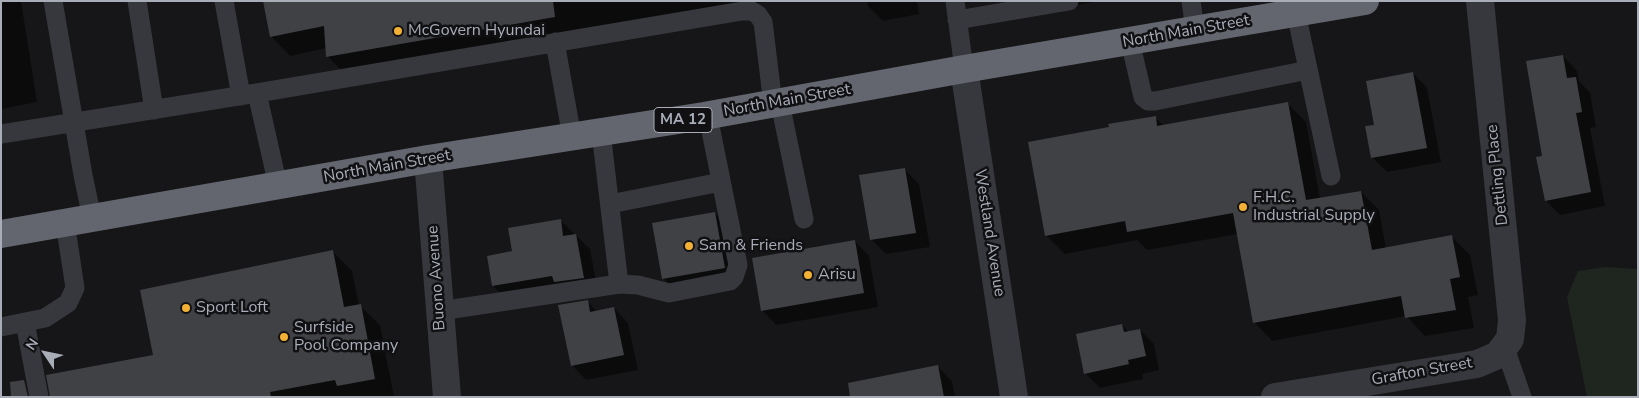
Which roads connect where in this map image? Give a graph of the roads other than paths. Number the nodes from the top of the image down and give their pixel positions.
1 (53, 1) edge
2 (137, 1) edge
3 (224, 1) edge
4 (954, 1) edge
5 (1068, 1) edge
6 (1192, 1) edge
7 (1365, 1) edge
8 (1480, 1) edge
9 (991, 8) edge
10 (1308, 8) edge
11 (957, 20) junction
12 (1195, 30) junction
13 (1130, 41) junction
14 (555, 42) junction
15 (964, 70) junction
16 (1308, 70) junction
17 (249, 94) junction
18 (776, 103) junction
19 (154, 110) junction
20 (708, 116) junction
21 (74, 122) junction
22 (601, 132) junction
23 (1, 134) edge
24 (572, 137) junction
25 (428, 159) junction
26 (1331, 176) dead end
27 (721, 182) junction
28 (278, 186) junction
29 (610, 204) junction
30 (92, 218) junction
31 (804, 219) dead end
32 (64, 222) junction
33 (1, 234) edge
34 (619, 284) junction
35 (440, 311) junction
36 (25, 322) junction
37 (1, 326) edge
38 (1505, 348) junction
39 (39, 397) edge
40 (447, 397) edge
41 (1014, 397) edge
42 (1275, 397) edge
43 (1522, 397) edge

1 - 21 lane
2 - 19 lane
3 - 17 lane
4 - 11 lane
5 - 9 lane
6 - 12 lane
7 - 10 highway, North Main Street / MA 12
8 - 38 street, Dettling Place
9 - 11 lane
10 - 12 highway, North Main Street / MA 12
10 - 16 lane
11 - 15 lane
12 - 13 highway, North Main Street / MA 12
13 - 15 highway, North Main Street / MA 12
13 - 16 lane
14 - 17 lane
14 - 18 lane
14 - 24 lane
15 - 18 highway, North Main Street / MA 12
15 - 41 street, Westland Avenue
16 - 26 lane
17 - 19 lane
17 - 28 lane
18 - 20 highway, North Main Street / MA 12
18 - 31 lane
19 - 21 lane
20 - 22 highway, North Main Street / MA 12
20 - 27 lane
21 - 23 lane
21 - 30 lane
22 - 24 highway, North Main Street / MA 12
22 - 29 lane
24 - 25 highway, North Main Street / MA 12
25 - 28 highway, North Main Street / MA 12
25 - 35 street, Buono Avenue
27 - 29 lane
27 - 34 lane
28 - 30 highway, North Main Street / MA 12
29 - 34 lane
30 - 32 highway, North Main Street / MA 12
32 - 33 highway, North Main Street / MA 12
32 - 36 lane
34 - 35 lane
35 - 40 street, Buono Avenue
36 - 37 lane
36 - 39 lane
38 - 42 street, Grafton Street
38 - 43 lane

